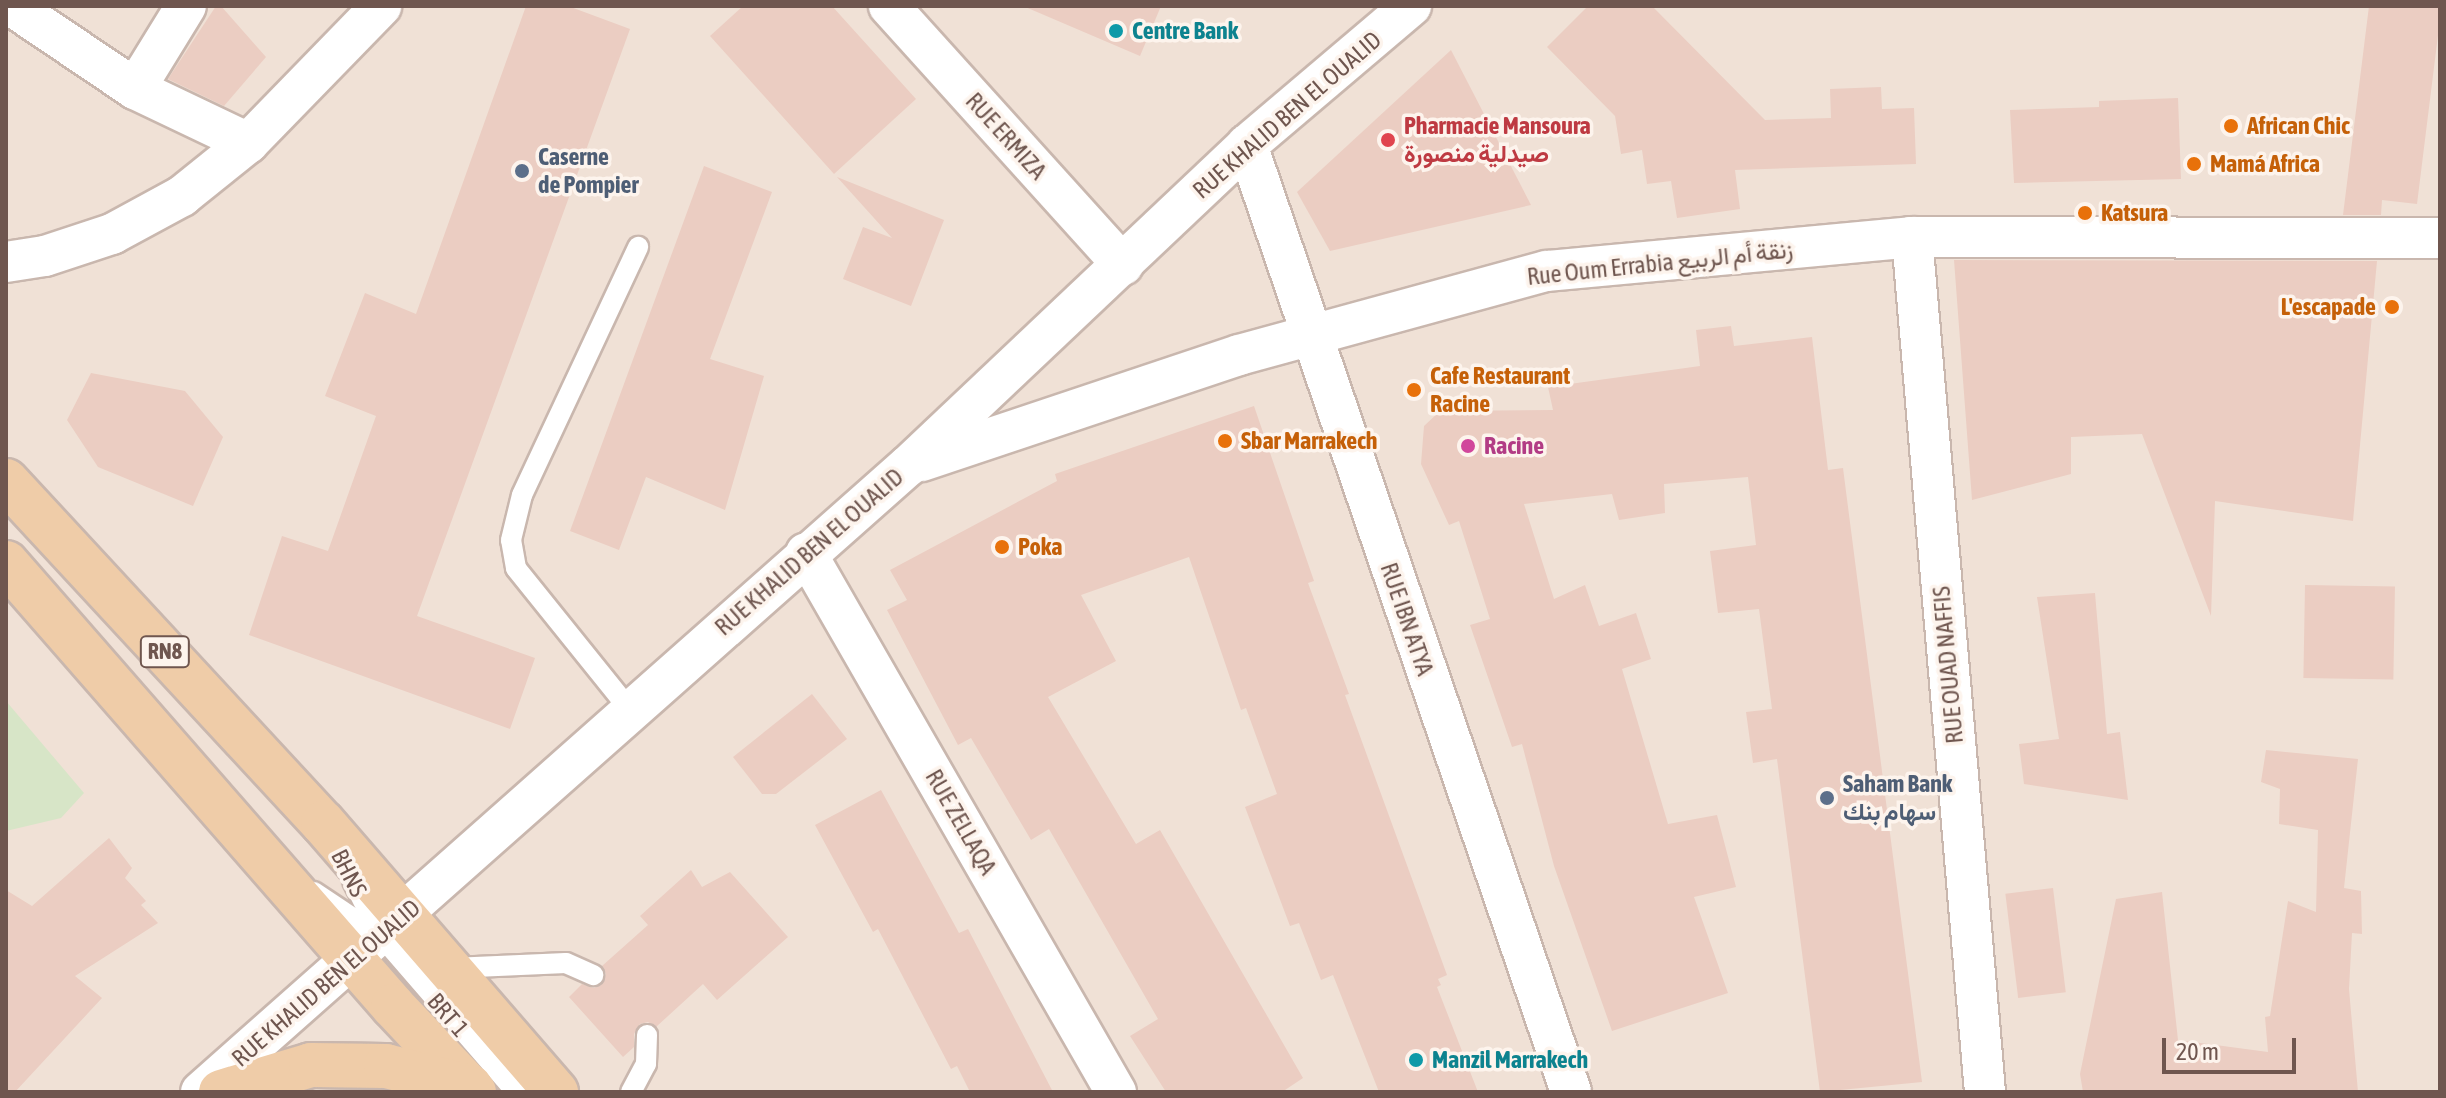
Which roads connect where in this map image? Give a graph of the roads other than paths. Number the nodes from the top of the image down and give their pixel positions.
1 (12, 6) edge
2 (186, 6) edge
3 (381, 6) edge
4 (889, 6) edge
5 (1411, 6) edge
6 (135, 89) junction
7 (248, 143) junction
8 (1247, 145) junction
9 (1912, 237) junction
10 (2440, 238) edge
11 (638, 247) dead end
12 (6, 262) edge
13 (1123, 265) junction
14 (1309, 334) junction
15 (909, 465) junction
16 (6, 481) edge
17 (806, 553) junction
18 (6, 563) edge
19 (630, 710) junction
20 (379, 937) junction
21 (451, 968) junction
22 (593, 975) dead end
23 (647, 1035) dead end
24 (472, 1090) edge
25 (201, 1092) edge
26 (221, 1092) edge
27 (516, 1092) edge
28 (556, 1092) edge
29 (631, 1092) edge
30 (1116, 1092) edge
31 (1571, 1092) edge
32 (1985, 1092) edge

1 - 6 street
2 - 6 street
3 - 7 street
4 - 13 street, RUE ERMIZA
5 - 8 street, RUE KHALID BEN EL OUALID
6 - 7 street
7 - 12 street
8 - 13 street, RUE KHALID BEN EL OUALID
8 - 14 street, RUE IBN ATYA
9 - 10 street, Rue Oum Errabia زنقة أم الربيع
9 - 14 street, Rue Oum Errabia زنقة أم الربيع
9 - 32 street, RUE OUAD NAFFIS
11 - 19 lane
13 - 15 street, RUE KHALID BEN EL OUALID
14 - 15 street, Rue Oum Errabia زنقة أم الربيع
14 - 31 street, RUE IBN ATYA
15 - 17 street, RUE KHALID BEN EL OUALID
16 - 20 main road, RN8
17 - 19 street, RUE KHALID BEN EL OUALID
17 - 30 street, RUE ZELLAQA
18 - 20 main road, RN8
19 - 20 street, RUE KHALID BEN EL OUALID
20 - 21 main road, RN8
20 - 24 main road, RN8
20 - 25 street, RUE KHALID BEN EL OUALID
20 - 27 lane, BRT 1
21 - 22 lane
21 - 28 main road, RN8
23 - 29 lane
24 - 26 main road

